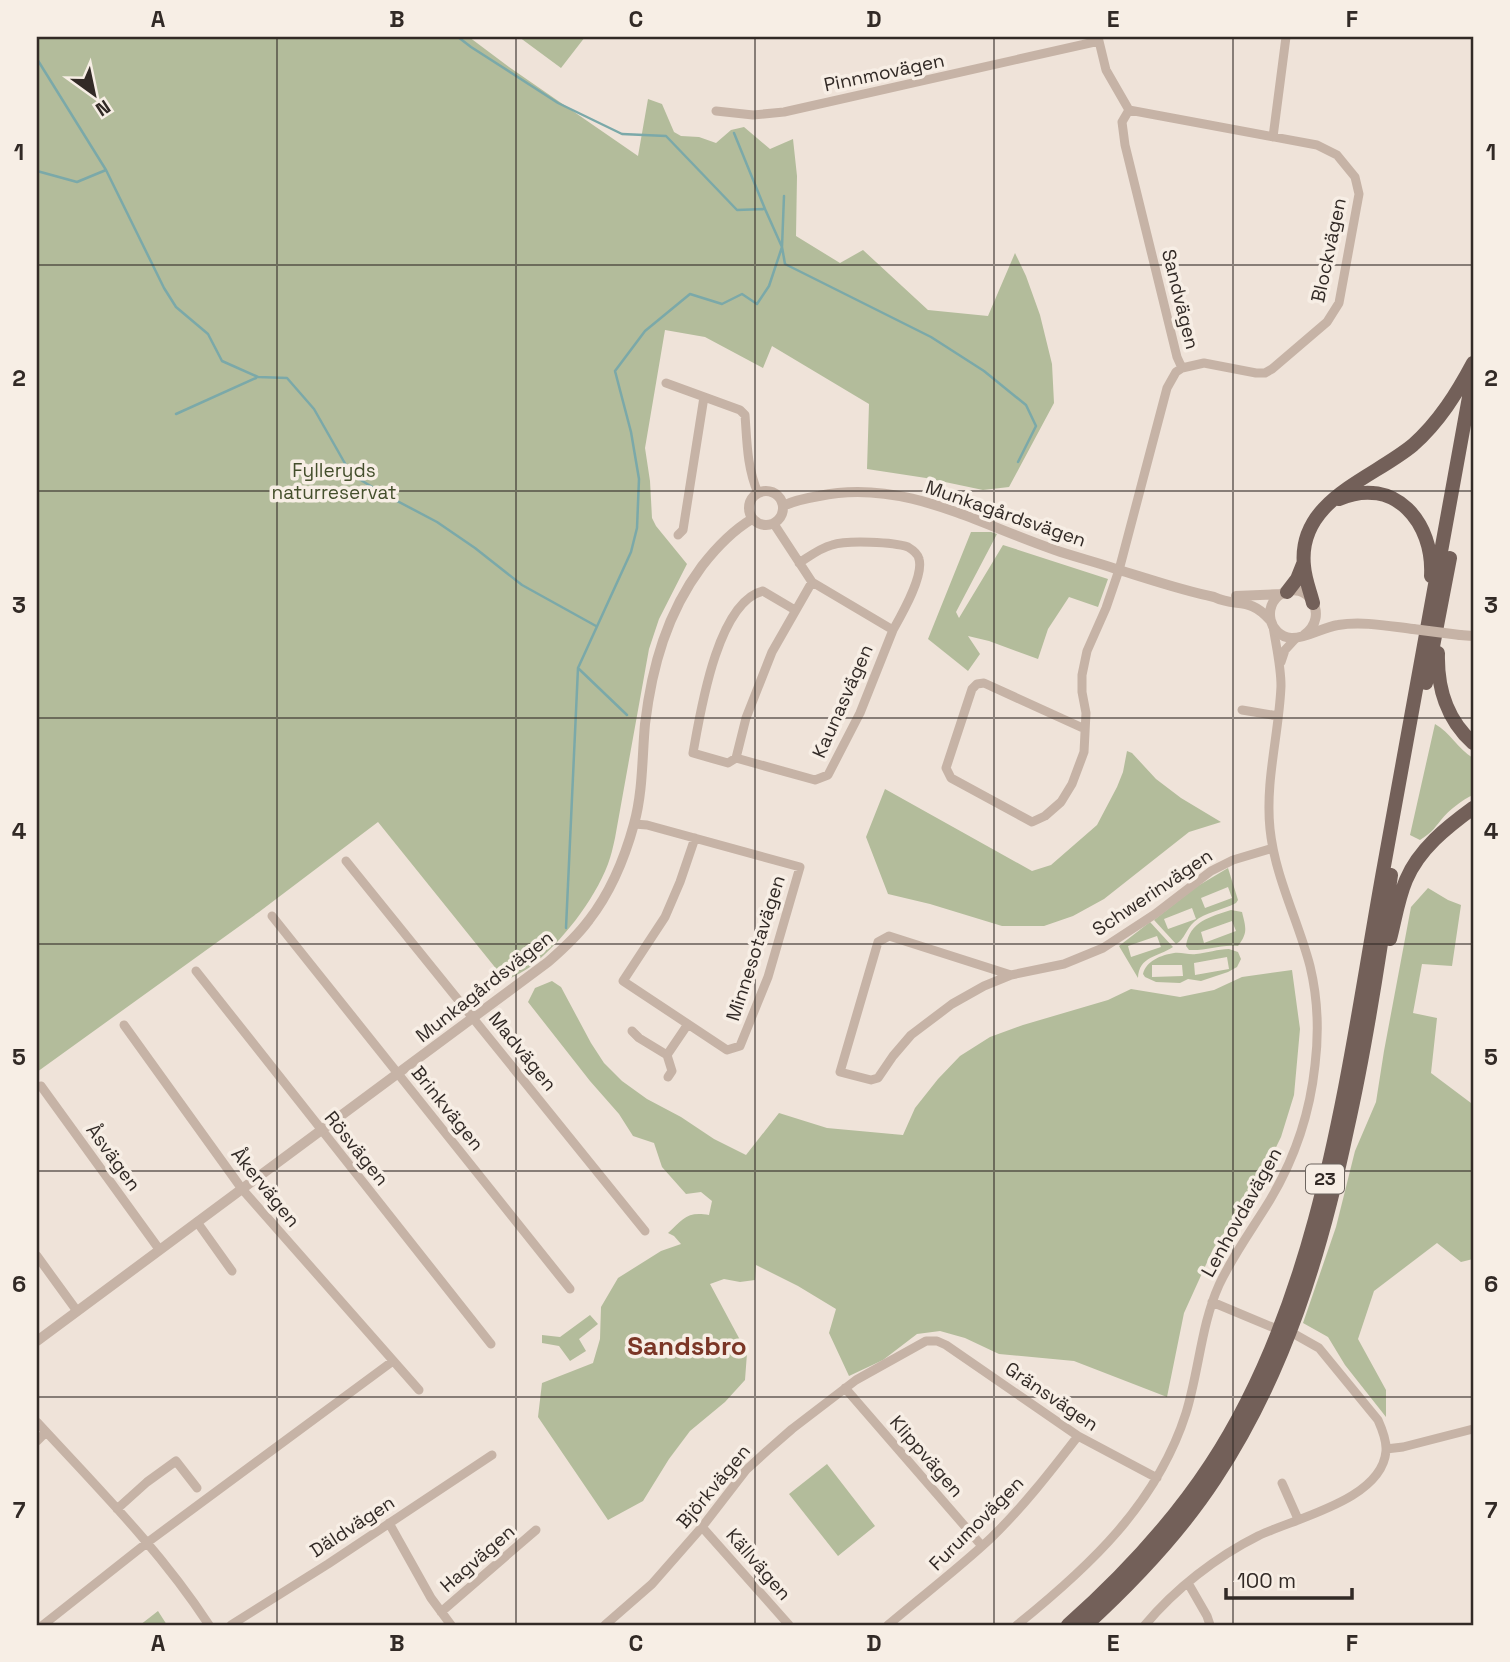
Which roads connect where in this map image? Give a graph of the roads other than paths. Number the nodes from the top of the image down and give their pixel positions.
1 (1286, 37) edge
2 (1098, 39) edge
3 (1129, 110) junction
4 (716, 111) dead end
5 (1273, 136) junction
6 (1473, 363) edge
7 (1182, 368) junction
8 (1473, 375) edge
9 (666, 383) dead end
10 (704, 397) junction
11 (1473, 426) edge
12 (758, 493) junction
13 (1328, 505) junction
14 (783, 506) junction
15 (752, 519) junction
16 (774, 524) junction
17 (678, 535) dead end
18 (799, 563) junction
19 (1304, 563) junction
20 (1119, 570) junction
21 (812, 582) junction
22 (1284, 593) junction
23 (1214, 597) junction
24 (1314, 605) junction
25 (795, 610) junction
26 (1434, 620) junction
27 (1271, 623) junction
28 (1340, 625) junction
29 (893, 630) junction
30 (1300, 636) junction
31 (1473, 636) edge
32 (1280, 667) junction
33 (1242, 710) dead end
34 (1278, 716) junction
35 (1085, 729) junction
36 (1473, 743) edge
37 (736, 758) junction
38 (1473, 808) edge
39 (634, 824) junction
40 (695, 838) junction
41 (1273, 848) junction
42 (346, 861) dead end
43 (272, 916) dead end
44 (196, 971) dead end
45 (1011, 975) junction
46 (1372, 1008) junction
47 (473, 1017) junction
48 (688, 1024) junction
49 (124, 1025) dead end
50 (632, 1031) dead end
51 (667, 1055) junction
52 (398, 1074) junction
53 (668, 1077) dead end
54 (41, 1086) dead end
55 (321, 1131) junction
56 (242, 1189) junction
57 (197, 1222) junction
58 (645, 1231) dead end
59 (159, 1249) junction
60 (37, 1256) edge
61 (232, 1271) dead end
62 (570, 1289) dead end
63 (1212, 1302) junction
64 (77, 1311) junction
65 (1272, 1327) dead end
66 (1296, 1335) dead end
67 (930, 1340) joint
68 (37, 1341) edge
69 (491, 1344) dead end
70 (393, 1362) junction
71 (845, 1388) junction
72 (419, 1390) dead end
73 (37, 1422) edge
74 (1473, 1429) edge
75 (46, 1432) junction
76 (1079, 1436) junction
77 (37, 1440) edge
78 (1387, 1449) junction
79 (492, 1455) dead end
80 (1157, 1478) junction
81 (1282, 1483) dead end
82 (197, 1488) dead end
83 (117, 1509) junction
84 (1298, 1519) junction
85 (389, 1523) junction
86 (702, 1527) junction
87 (536, 1530) dead end
88 (148, 1542) junction
89 (982, 1546) junction
90 (1188, 1583) junction
91 (441, 1612) junction
92 (617, 1622) edge
93 (43, 1625) edge
94 (209, 1625) edge
95 (232, 1625) edge
96 (451, 1625) edge
97 (606, 1625) edge
98 (789, 1625) edge
99 (888, 1625) edge
100 (1017, 1625) edge
101 (1068, 1625) edge
102 (1086, 1625) edge
103 (1145, 1625) edge
104 (1210, 1625) edge

1 - 5 street
2 - 3 street
2 - 4 street, Pinnmovägen
3 - 5 street, Blockvägen
3 - 7 street, Sandvägen
5 - 7 street, Blockvägen
6 - 13 main road
7 - 20 street, Sandvägen
8 - 26 main road, 23
9 - 10 street
10 - 12 street
10 - 17 street
11 - 26 main road, 23
12 - 14 street
12 - 15 street
13 - 19 main road
13 - 26 main road
14 - 16 street
14 - 20 street, Munkagårdsvägen
15 - 16 street
15 - 39 street, Munkagårdsvägen
16 - 18 street, Kaunasvägen
18 - 21 street, Kaunasvägen
18 - 29 street, Kaunasvägen
19 - 22 main road
19 - 24 main road
20 - 23 street, Munkagårdsvägen
20 - 35 street, Sandvägen
21 - 25 street
21 - 29 street, Kaunasvägen
22 - 23 street, Munkagårdsvägen
22 - 24 street
22 - 27 street
23 - 27 street, Munkagårdsvägen
24 - 28 street
24 - 30 street
25 - 37 street
25 - 37 street, Kaunasvägen
26 - 36 main road
26 - 46 main road, 23
26 - 101 main road, 23
27 - 30 street
27 - 32 street, Lenhovdavägen
28 - 30 street
28 - 31 street, bridge
29 - 37 street, Kaunasvägen
30 - 32 street, Lenhovdavägen
32 - 34 street, Lenhovdavägen
33 - 34 street
34 - 41 street, Lenhovdavägen
35 - 35 street
38 - 46 main road
39 - 40 street, Minnesotavägen
39 - 47 street, Munkagårdsvägen
40 - 48 street, Minnesotavägen
40 - 48 street, Minnesotavägen
41 - 45 street, Schwerinvägen
41 - 63 street, Lenhovdavägen
42 - 47 street, Madvägen
43 - 52 street, Brinkvägen
44 - 55 street, Rösvägen
45 - 45 street, Schwerinvägen
46 - 102 main road, 23
47 - 52 street, Munkagårdsvägen
47 - 58 street, Madvägen
48 - 51 street
49 - 56 street, Åkervägen
50 - 51 street
51 - 53 street
52 - 55 street, Munkagårdsvägen
52 - 62 street, Brinkvägen
54 - 59 street, Åsvägen
55 - 56 street, Munkagårdsvägen
55 - 69 street, Rösvägen
56 - 57 street, Munkagårdsvägen
56 - 70 street, Åkervägen
57 - 59 street, Munkagårdsvägen
57 - 61 street
59 - 64 street, Munkagårdsvägen
60 - 64 street
63 - 65 street
63 - 80 street, Lenhovdavägen
64 - 68 street, Munkagårdsvägen
66 - 78 street
67 - 71 street, Björkvägen
67 - 76 street, Gränsvägen
70 - 72 street, Åkervägen
70 - 88 street
71 - 86 street, Björkvägen
71 - 89 street, Klippvägen
73 - 75 street
74 - 78 street
75 - 77 street
75 - 83 street
76 - 80 street, Gränsvägen
76 - 89 street, Furumovägen
78 - 84 street
79 - 85 street, Däldvägen
80 - 100 street, Lenhovdavägen
81 - 84 street
82 - 83 street
83 - 88 street
84 - 90 street
85 - 91 street
85 - 95 street, Däldvägen
86 - 92 street, Björkvägen
86 - 98 street, Källvägen
87 - 91 street, Hagvägen
88 - 93 street
88 - 94 street
89 - 99 street, Furumovägen
90 - 103 street
90 - 104 street
91 - 96 street
92 - 97 street, Björkvägen

